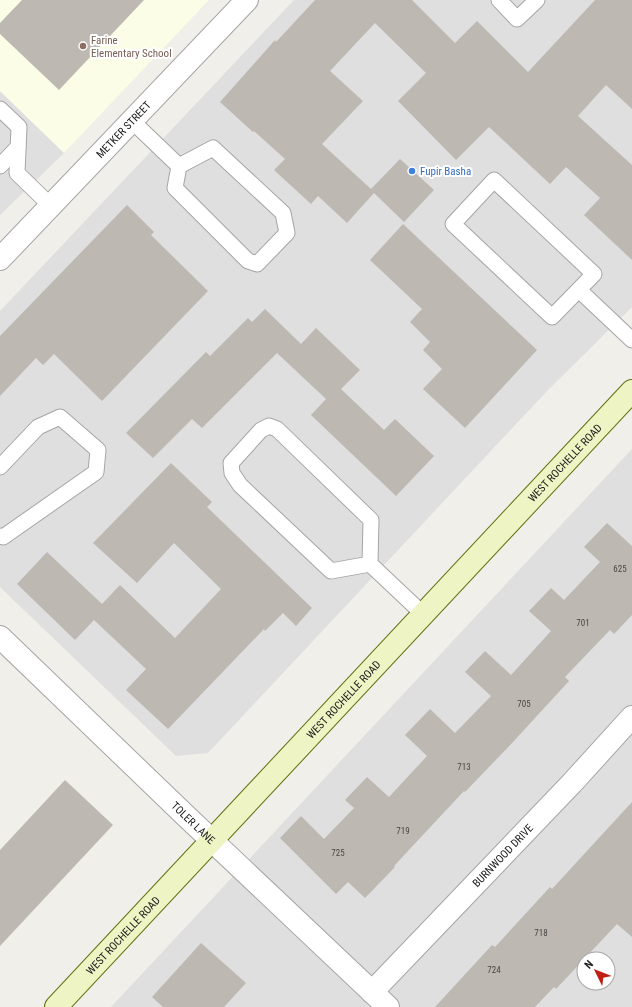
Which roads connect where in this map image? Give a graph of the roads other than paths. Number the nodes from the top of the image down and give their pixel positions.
1 (247, 0) edge
2 (499, 0) edge
3 (537, 0) edge
4 (0, 109) edge
5 (132, 121) junction
6 (18, 147) junction
7 (0, 166) edge
8 (179, 166) junction
9 (51, 206) junction
10 (0, 259) edge
11 (579, 290) junction
12 (632, 340) edge
13 (632, 391) edge
14 (0, 468) edge
15 (0, 536) edge
16 (370, 564) junction
17 (422, 614) junction
18 (0, 637) edge
19 (632, 717) edge
20 (212, 841) junction
21 (372, 992) junction
22 (56, 1007) edge
23 (388, 1007) edge

1 - 5 street, METKER STREET
2 - 3 lane
4 - 6 lane
5 - 8 lane
5 - 9 street, METKER STREET
6 - 7 lane
6 - 9 lane
8 - 8 lane
9 - 10 street, METKER STREET
11 - 11 lane
11 - 12 lane
13 - 17 main road, WEST ROCHELLE ROAD
14 - 15 lane
16 - 16 lane
16 - 17 lane
17 - 20 main road, WEST ROCHELLE ROAD
18 - 20 street, TOLER LANE
19 - 21 street, BURNWOOD DRIVE
20 - 21 street, TOLER LANE
20 - 22 main road, WEST ROCHELLE ROAD
21 - 23 street, TOLER LANE

